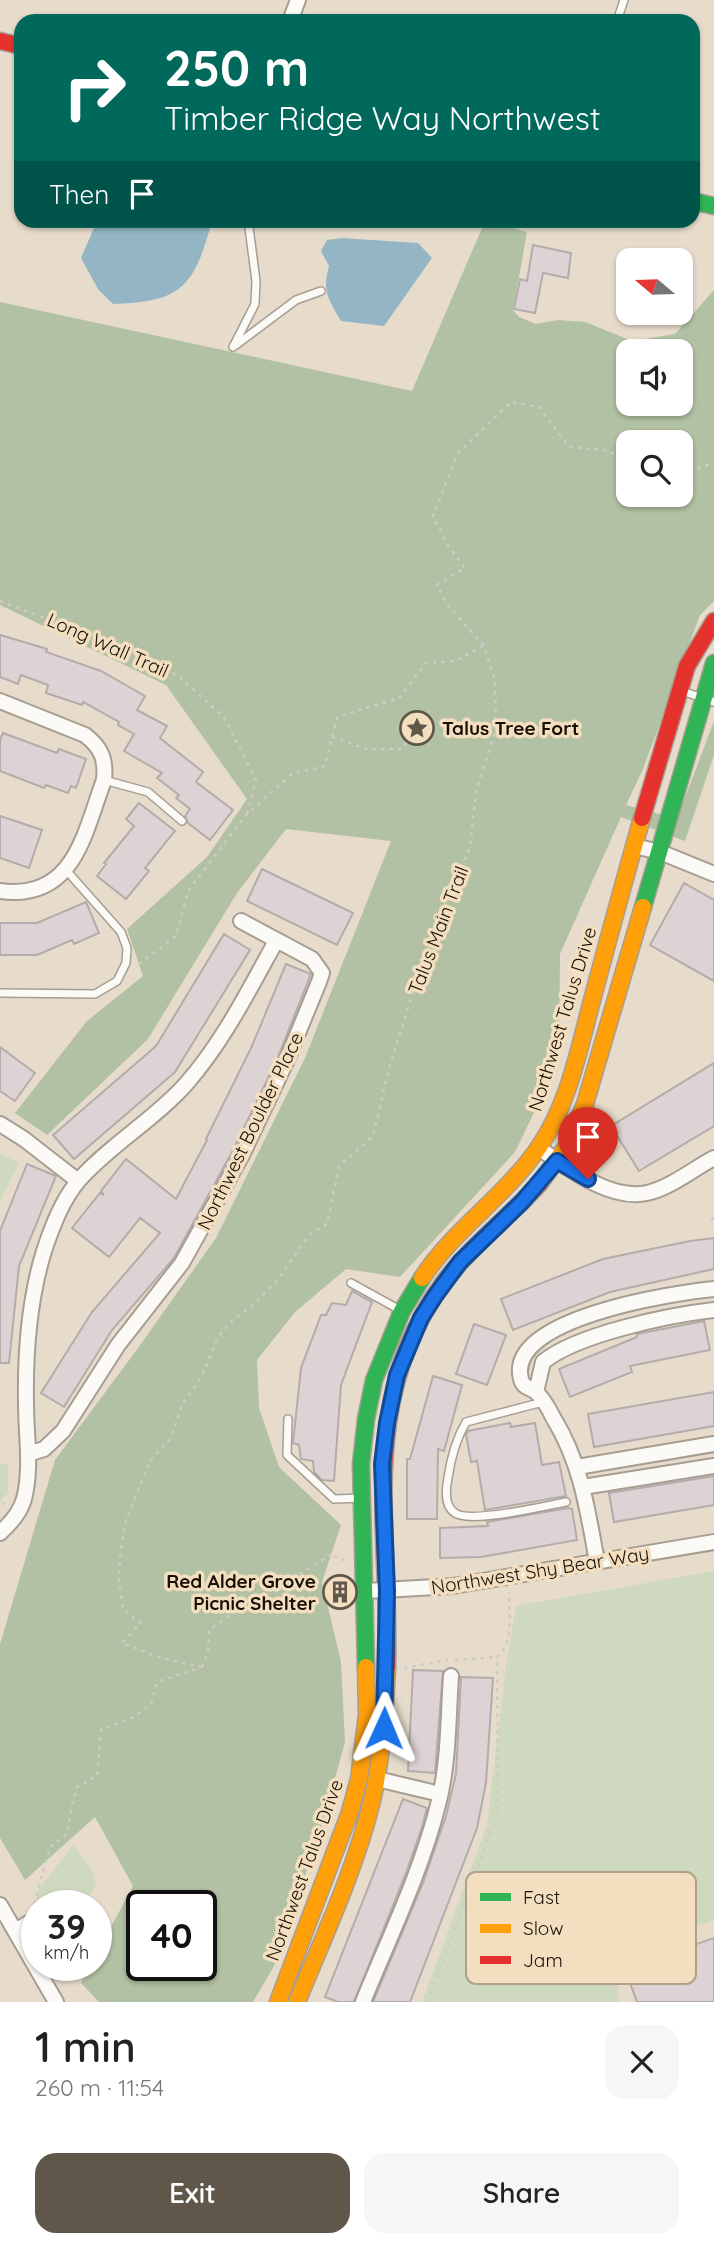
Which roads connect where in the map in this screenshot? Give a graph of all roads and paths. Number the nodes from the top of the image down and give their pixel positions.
1 (249, 228) edge
2 (321, 291) dead end
3 (616, 455) edge
4 (714, 463) edge
5 (693, 469) edge
6 (0, 601) edge
7 (714, 621) edge
8 (484, 646) junction
9 (714, 663) edge
10 (680, 690) junction
11 (708, 700) edge
12 (0, 701) edge
13 (416, 728) dead end
14 (332, 737) junction
15 (104, 780) junction
16 (247, 814) junction
17 (182, 821) dead end
18 (634, 846) junction
19 (660, 852) junction
20 (66, 870) junction
21 (714, 874) edge
22 (0, 891) edge
23 (241, 921) dead end
24 (276, 941) junction
25 (117, 981) junction
26 (0, 993) edge
27 (0, 1124) edge
28 (539, 1148) junction
29 (714, 1157) edge
30 (557, 1161) junction
31 (78, 1181) junction
32 (352, 1283) dead end
33 (714, 1289) edge
34 (714, 1310) edge
35 (402, 1311) junction
36 (540, 1397) junction
37 (288, 1419) dead end
38 (714, 1444) edge
39 (28, 1454) junction
40 (714, 1465) edge
41 (577, 1467) junction
42 (583, 1487) junction
43 (0, 1494) edge
44 (363, 1498) junction
45 (566, 1502) dead end
46 (7, 1510) dead end
47 (0, 1533) edge
48 (714, 1542) edge
49 (365, 1557) junction
50 (597, 1562) junction
51 (510, 1578) junction
52 (366, 1591) junction
53 (387, 1591) junction
54 (202, 1667) junction
55 (451, 1676) dead end
56 (377, 1779) junction
57 (440, 1794) junction
58 (476, 1872) edge
59 (40, 1890) edge
60 (466, 1899) edge
61 (0, 1905) edge
62 (21, 1927) edge
63 (15, 1931) junction
64 (21, 1941) edge
65 (45, 1981) edge
66 (283, 2000) edge
67 (56, 2002) edge
68 (297, 2002) edge
69 (363, 2002) edge
70 (428, 2002) edge

1 - 2 lane
3 - 8 path, Talus Main Trail
4 - 5 path
6 - 16 path, Long Wall Trail
7 - 10 street, Northwest Talus Drive
8 - 14 path
8 - 54 path, Talus Main Trail
9 - 11 street, Northwest Talus Drive
10 - 11 lane
10 - 18 street, Northwest Talus Drive
11 - 19 street, Northwest Talus Drive
12 - 15 street
13 - 14 path
14 - 16 path
15 - 17 lane
15 - 20 street
16 - 25 path
18 - 19 street
18 - 28 street, Northwest Talus Drive
19 - 21 street
19 - 30 street, Northwest Talus Drive
20 - 22 street
20 - 25 lane
23 - 24 street, Northwest Boulder Place
24 - 31 street
24 - 39 street, Northwest Boulder Place
25 - 26 lane
27 - 31 street
28 - 30 street
28 - 35 street, Northwest Talus Drive
29 - 30 street
30 - 53 street, Northwest Talus Drive
31 - 39 street
32 - 35 lane
33 - 36 street
34 - 36 street
35 - 44 street, Northwest Talus Drive
36 - 41 street
36 - 45 lane
37 - 44 lane
38 - 41 street
39 - 47 street
40 - 42 street
41 - 42 street
42 - 50 street
43 - 46 path
44 - 49 street, Northwest Talus Drive
48 - 50 street, Northwest Shy Bear Way
49 - 52 street, Northwest Talus Drive
49 - 54 path
50 - 51 street, Northwest Shy Bear Way
51 - 53 street, Northwest Shy Bear Way
51 - 58 path
52 - 53 street, Northwest Shy Bear Way
52 - 66 street, Northwest Talus Drive
53 - 56 street, Northwest Talus Drive
54 - 59 path
55 - 57 street
56 - 57 street
56 - 68 street, Northwest Talus Drive
57 - 69 street
60 - 70 path
61 - 63 street
62 - 63 street
63 - 64 street
65 - 67 street

